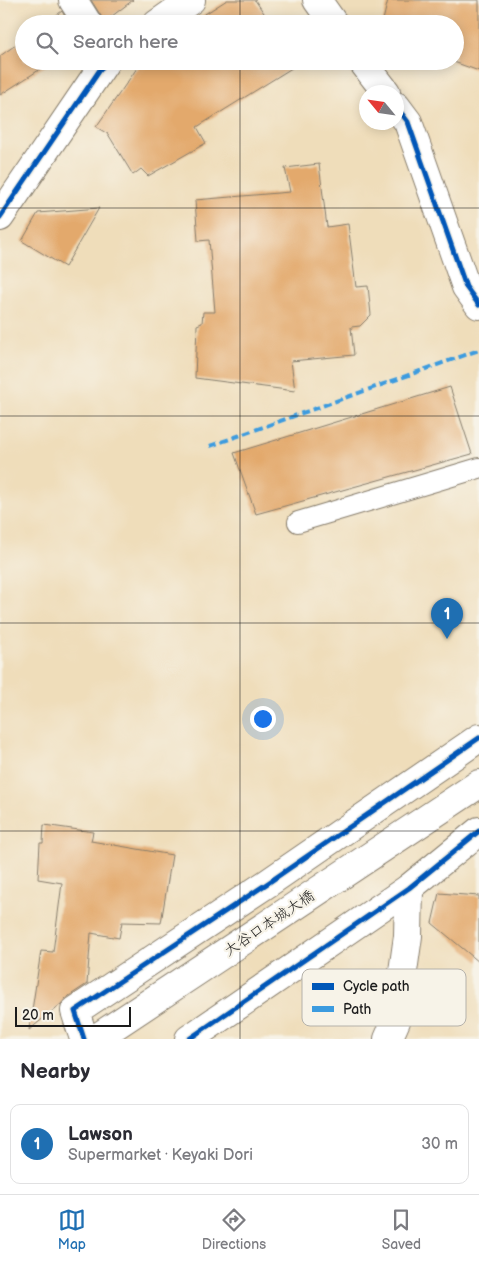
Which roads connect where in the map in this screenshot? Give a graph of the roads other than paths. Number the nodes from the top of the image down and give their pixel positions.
1 (73, 0) edge
2 (191, 0) edge
3 (317, 0) edge
4 (82, 15) edge
5 (169, 15) edge
6 (328, 15) edge
7 (100, 70) edge
8 (369, 70) edge
9 (381, 85) edge
10 (404, 117) edge
11 (0, 217) edge
12 (479, 305) edge
13 (479, 468) edge
14 (298, 522) dead end
15 (479, 738) edge
16 (479, 784) edge
17 (479, 832) edge
18 (409, 888) junction
19 (403, 969) edge
20 (394, 1026) edge
21 (84, 1039) edge
22 (95, 1039) edge
23 (189, 1039) edge
24 (388, 1039) edge

1 - 4 street
2 - 5 street
3 - 6 street
7 - 11 street
8 - 9 street
10 - 12 street
13 - 14 lane
15 - 21 street
16 - 22 street, 大谷口本城大橋
17 - 18 street
18 - 19 street
18 - 23 street
20 - 24 street

